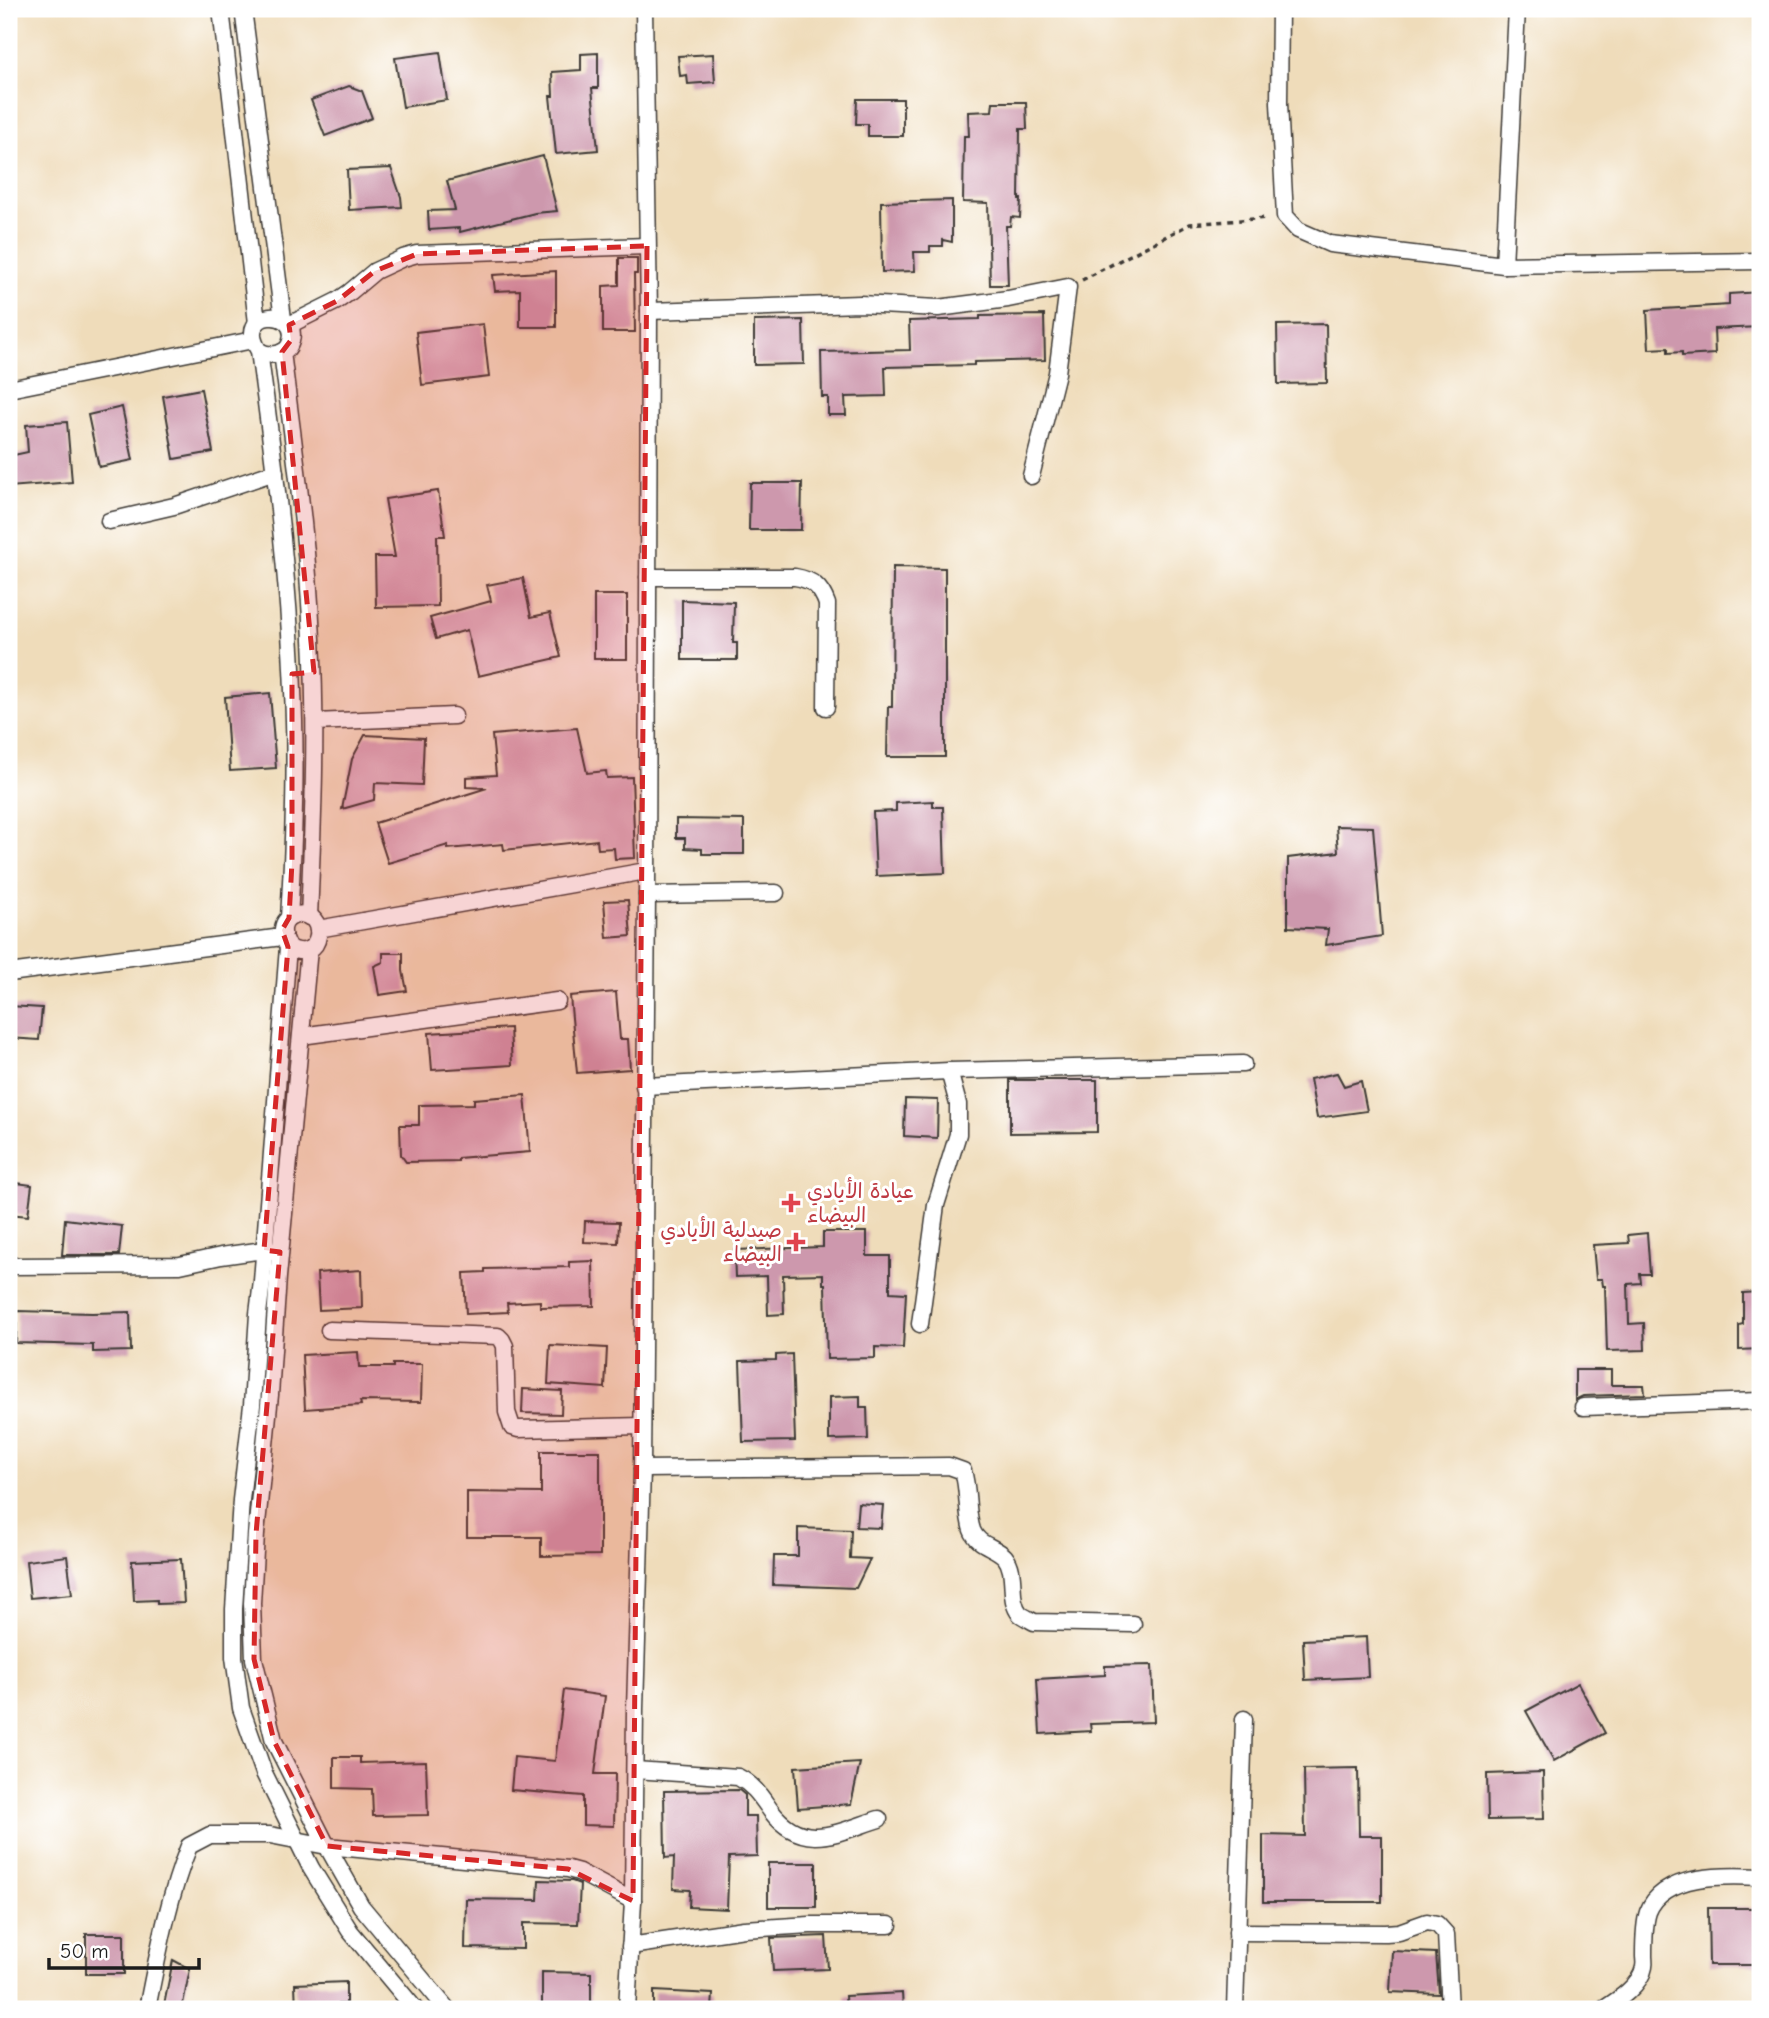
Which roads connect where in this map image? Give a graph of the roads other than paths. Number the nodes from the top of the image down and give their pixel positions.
1 (221, 9) edge
2 (243, 9) edge
3 (644, 9) edge
4 (1280, 9) edge
5 (1517, 9) edge
6 (648, 246) junction
7 (1760, 261) edge
8 (1504, 265) junction
9 (649, 311) junction
10 (286, 322) junction
11 (257, 323) junction
12 (256, 346) junction
13 (282, 352) junction
14 (9, 389) edge
15 (275, 472) junction
16 (1031, 476) dead end
17 (109, 521) dead end
18 (648, 578) junction
19 (314, 672) junction
20 (292, 674) junction
21 (825, 707) dead end
22 (454, 716) dead end
23 (315, 722) junction
24 (646, 871) junction
25 (776, 894) dead end
26 (647, 895) junction
27 (289, 918) junction
28 (314, 923) junction
29 (285, 942) junction
30 (309, 949) junction
31 (9, 973) edge
32 (557, 1001) dead end
33 (301, 1036) junction
34 (1243, 1063) dead end
35 (949, 1070) junction
36 (644, 1086) junction
37 (272, 1251) junction
38 (9, 1266) edge
39 (920, 1324) dead end
40 (329, 1330) dead end
41 (1760, 1401) edge
42 (1583, 1407) dead end
43 (642, 1426) junction
44 (642, 1469) junction
45 (1133, 1624) dead end
46 (1244, 1718) dead end
47 (635, 1770) junction
48 (879, 1819) dead end
49 (298, 1841) junction
50 (327, 1846) junction
51 (1760, 1877) edge
52 (633, 1901) junction
53 (889, 1925) dead end
54 (1237, 1932) junction
55 (630, 1946) junction
56 (147, 2009) edge
57 (415, 2009) edge
58 (447, 2009) edge
59 (627, 2009) edge
60 (1235, 2009) edge
61 (1450, 2009) edge
62 (1604, 2009) edge

1 - 11 street
2 - 10 street
3 - 6 street
4 - 8 street
5 - 8 street
6 - 9 street
6 - 10 street
7 - 8 street
9 - 16 street
9 - 18 street
10 - 11 street
10 - 13 street
11 - 12 street
12 - 13 street
12 - 14 street
12 - 15 street
13 - 19 street
15 - 17 street
15 - 20 street
18 - 21 street
18 - 24 street
19 - 20 street
19 - 23 street
20 - 27 street
22 - 23 street
23 - 28 street
24 - 26 street
24 - 28 street
25 - 26 street
26 - 36 street
27 - 28 street
27 - 29 street
28 - 30 street
29 - 30 street
29 - 31 street
29 - 37 street
30 - 33 street
32 - 33 street
33 - 37 street
34 - 35 street
35 - 36 street
35 - 39 street
36 - 43 street
37 - 38 street
37 - 49 street
37 - 50 street
40 - 43 street
41 - 42 street
43 - 44 street
44 - 45 street
44 - 47 street
46 - 54 street
47 - 48 street
47 - 52 street
49 - 50 street
49 - 56 street
49 - 57 street
50 - 52 street
50 - 58 street
51 - 62 street
52 - 55 street
53 - 55 street
54 - 60 street
54 - 61 street
55 - 59 street

